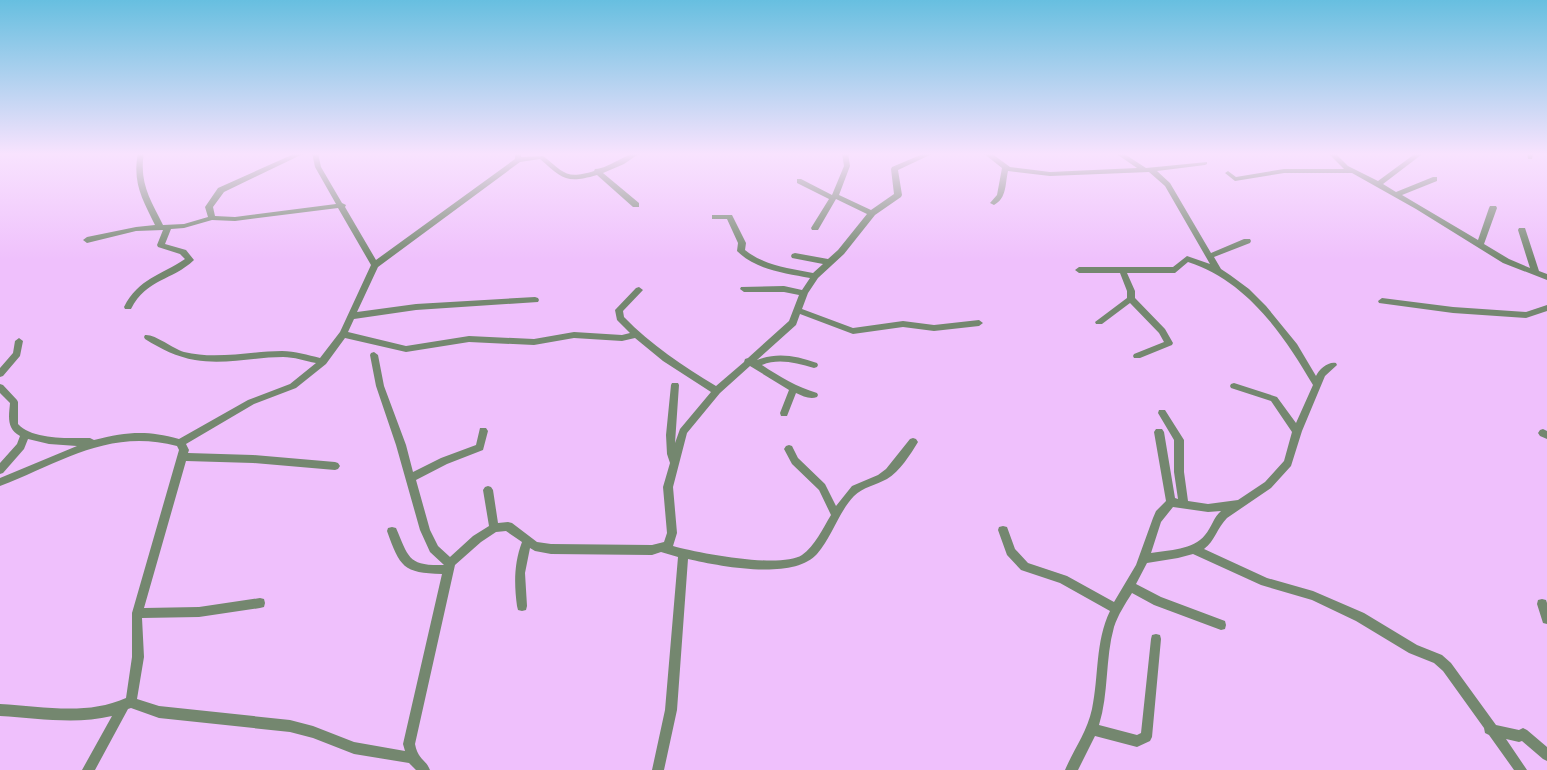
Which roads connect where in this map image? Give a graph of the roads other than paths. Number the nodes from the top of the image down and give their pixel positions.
1 (140, 189) edge
2 (223, 189) edge
3 (332, 189) edge
4 (475, 189) edge
5 (617, 189) edge
6 (816, 189) edge
7 (838, 189) edge
8 (899, 189) edge
9 (1002, 189) edge
10 (1170, 189) edge
11 (1388, 189) edge
12 (1410, 189) edge
13 (1397, 194) junction
14 (834, 197) junction
15 (994, 203) dead end
16 (342, 205) junction
17 (636, 205) dead end
18 (1493, 208) dead end
19 (872, 213) junction
20 (715, 217) dead end
21 (212, 218) junction
22 (164, 227) junction
23 (815, 228) dead end
24 (1522, 230) dead end
25 (88, 240) dead end
26 (1247, 241) dead end
27 (1480, 244) junction
28 (795, 256) dead end
29 (1210, 256) junction
30 (828, 262) junction
31 (375, 265) junction
32 (1122, 269) junction
33 (1217, 269) junction
34 (1079, 270) dead end
35 (1536, 273) junction
36 (815, 276) junction
37 (1547, 277) edge
38 (744, 289) dead end
39 (639, 290) dead end
40 (804, 293) junction
41 (1130, 299) junction
42 (535, 300) dead end
43 (1382, 301) dead end
44 (128, 307) dead end
45 (1547, 308) edge
46 (800, 311) junction
47 (351, 316) junction
48 (1099, 322) dead end
49 (979, 323) dead end
50 (343, 334) junction
51 (635, 335) junction
52 (148, 337) dead end
53 (19, 341) dead end
54 (374, 355) dead end
55 (1137, 356) dead end
56 (323, 362) junction
57 (752, 363) junction
58 (814, 365) dead end
59 (1333, 365) dead end
60 (0, 374) edge
61 (1317, 384) junction
62 (675, 385) dead end
63 (1234, 386) dead end
64 (0, 387) edge
65 (793, 390) junction
66 (717, 391) junction
67 (814, 395) dead end
68 (784, 413) dead end
69 (1161, 413) dead end
70 (483, 431) dead end
71 (1297, 431) junction
72 (1159, 432) dead end
73 (25, 435) junction
74 (94, 442) junction
75 (913, 442) dead end
76 (180, 443) junction
77 (789, 449) dead end
78 (181, 457) junction
79 (674, 463) junction
80 (335, 466) dead end
81 (0, 470) edge
82 (411, 478) junction
83 (0, 482) edge
84 (488, 490) dead end
85 (1171, 502) junction
86 (1184, 504) junction
87 (1240, 504) junction
88 (836, 516) junction
89 (494, 528) junction
90 (1003, 530) dead end
91 (392, 531) dead end
92 (527, 541) junction
93 (664, 548) junction
94 (1193, 549) junction
95 (683, 554) junction
96 (1144, 559) junction
97 (448, 567) junction
98 (1131, 587) junction
99 (260, 603) dead end
100 (1542, 604) dead end
101 (522, 607) dead end
102 (1116, 609) junction
103 (137, 613) junction
104 (1547, 619) edge
105 (1221, 625) dead end
106 (1156, 639) dead end
107 (127, 704) junction
108 (0, 710) edge
109 (1092, 729) junction
110 (1489, 729) junction
111 (1547, 755) edge
112 (412, 758) junction
113 (88, 770) edge
114 (424, 770) edge
115 (658, 770) edge
116 (1071, 770) edge
117 (1521, 770) edge

1 - 22 street
2 - 21 street
3 - 16 street
4 - 31 street
5 - 17 street
6 - 14 street
7 - 14 street
8 - 19 street
9 - 15 street
10 - 29 street
11 - 13 street
12 - 13 street
13 - 27 street
14 - 19 street
14 - 23 street
16 - 21 street
16 - 31 street
18 - 27 street
19 - 30 street
20 - 36 street
21 - 22 street
22 - 25 street
22 - 44 street
24 - 35 street
26 - 29 street
27 - 35 street
28 - 30 street
29 - 33 street
30 - 36 street
31 - 47 street
32 - 33 street
32 - 34 street
32 - 41 street
33 - 61 street
35 - 37 street
36 - 40 street
38 - 40 street
39 - 51 street
40 - 46 street
41 - 48 street
41 - 55 street
42 - 47 street
43 - 45 street
46 - 49 street
46 - 57 street
47 - 50 street
50 - 51 street
50 - 56 street
51 - 66 street
52 - 56 street
53 - 60 street
54 - 82 street
56 - 76 street
57 - 58 street
57 - 65 street
57 - 66 street
59 - 61 street
61 - 71 street
62 - 79 street
63 - 71 street
64 - 73 street
65 - 67 street
65 - 68 street
66 - 79 street
69 - 86 street
70 - 82 street
71 - 87 street
72 - 85 street
73 - 74 street
73 - 81 street
74 - 76 street
74 - 83 street
75 - 88 street
76 - 78 street
77 - 88 street
78 - 80 street
78 - 103 street
79 - 93 street
82 - 97 street
84 - 89 street
85 - 86 street
85 - 96 street
86 - 87 street
87 - 94 street
88 - 95 street
89 - 92 street
89 - 97 street
90 - 102 street
91 - 97 street
92 - 93 street
92 - 101 street
93 - 95 street
94 - 96 street
94 - 110 street
95 - 115 street
96 - 98 street
97 - 112 street
98 - 102 street
98 - 105 street
99 - 103 street
100 - 104 street
102 - 109 street
103 - 107 street
106 - 109 street
107 - 108 street
107 - 112 street
107 - 113 street
109 - 116 street
110 - 111 street
110 - 117 street
112 - 114 street

